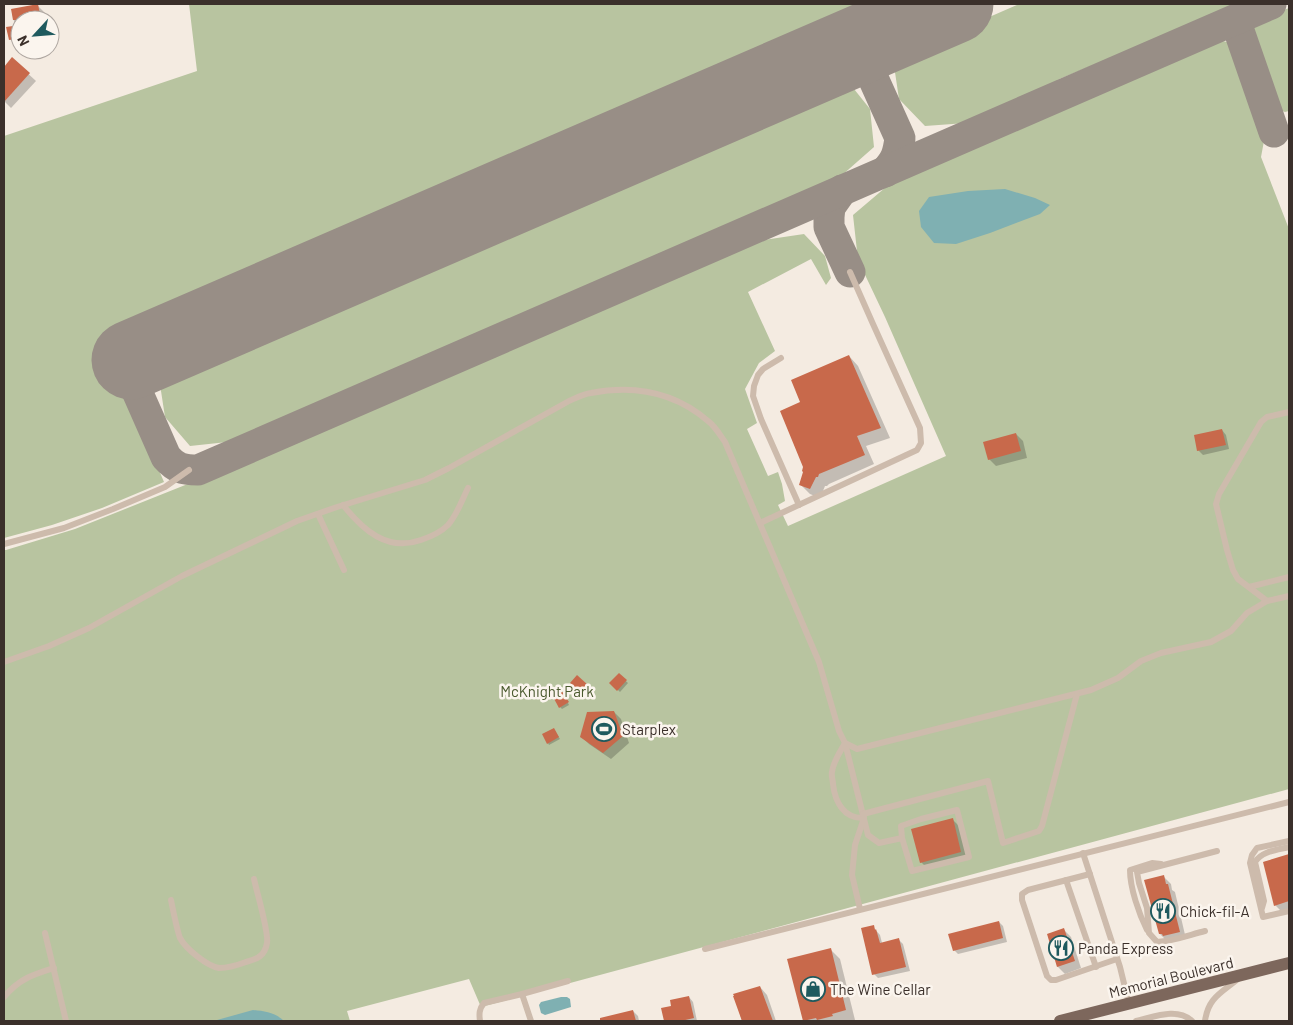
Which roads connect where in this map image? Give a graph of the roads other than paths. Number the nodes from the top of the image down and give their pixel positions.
1 (850, 272) dead end
2 (781, 358) dead end
3 (1289, 412) edge
4 (188, 470) dead end
5 (468, 488) dead end
6 (343, 505) junction
7 (799, 505) junction
8 (318, 514) junction
9 (760, 523) junction
10 (4, 544) edge
11 (344, 570) dead end
12 (1289, 576) edge
13 (1248, 587) junction
14 (1289, 596) edge
15 (1267, 602) junction
16 (4, 662) edge
17 (1077, 694) junction
18 (845, 744) junction
19 (1289, 802) edge
20 (864, 816) junction
21 (902, 838) junction
22 (1289, 841) edge
23 (1289, 848) edge
24 (1217, 851) dead end
25 (1083, 853) junction
26 (1090, 874) junction
27 (254, 879) dead end
28 (1066, 880) junction
29 (171, 900) dead end
30 (860, 909) junction
31 (1261, 909) junction
32 (1289, 911) edge
33 (1205, 931) dead end
34 (45, 933) dead end
35 (705, 949) dead end
36 (1117, 960) junction
37 (1289, 963) edge
38 (1096, 967) junction
39 (54, 968) junction
40 (1244, 975) junction
41 (568, 981) dead end
42 (522, 994) junction
43 (4, 997) edge
44 (1129, 1004) junction
45 (66, 1021) edge
46 (480, 1021) edge
47 (530, 1021) edge
48 (1060, 1021) edge
49 (1136, 1021) edge
50 (1192, 1021) edge
51 (1205, 1021) edge

1 - 7 lane
2 - 7 lane
3 - 13 lane
4 - 10 lane
5 - 6 lane
6 - 8 lane
6 - 9 lane
7 - 9 lane
8 - 11 lane
8 - 16 lane
9 - 18 lane
12 - 13 lane
13 - 15 lane
14 - 15 lane
15 - 17 lane
17 - 18 lane
17 - 20 lane
18 - 20 lane
18 - 20 lane
19 - 25 lane
20 - 21 lane
20 - 30 lane
21 - 21 lane
22 - 31 lane
23 - 31 lane
24 - 33 lane
25 - 26 lane
25 - 30 lane
26 - 28 lane
26 - 36 lane
27 - 29 lane
28 - 38 lane
28 - 38 lane
30 - 35 lane
31 - 32 lane
34 - 39 lane
36 - 38 lane
36 - 44 lane
37 - 40 main road, Memorial Boulevard
39 - 43 lane
39 - 45 lane
40 - 44 main road, Memorial Boulevard
40 - 51 lane
41 - 42 lane
42 - 46 lane
42 - 47 lane
44 - 48 main road, Memorial Boulevard
49 - 50 lane

